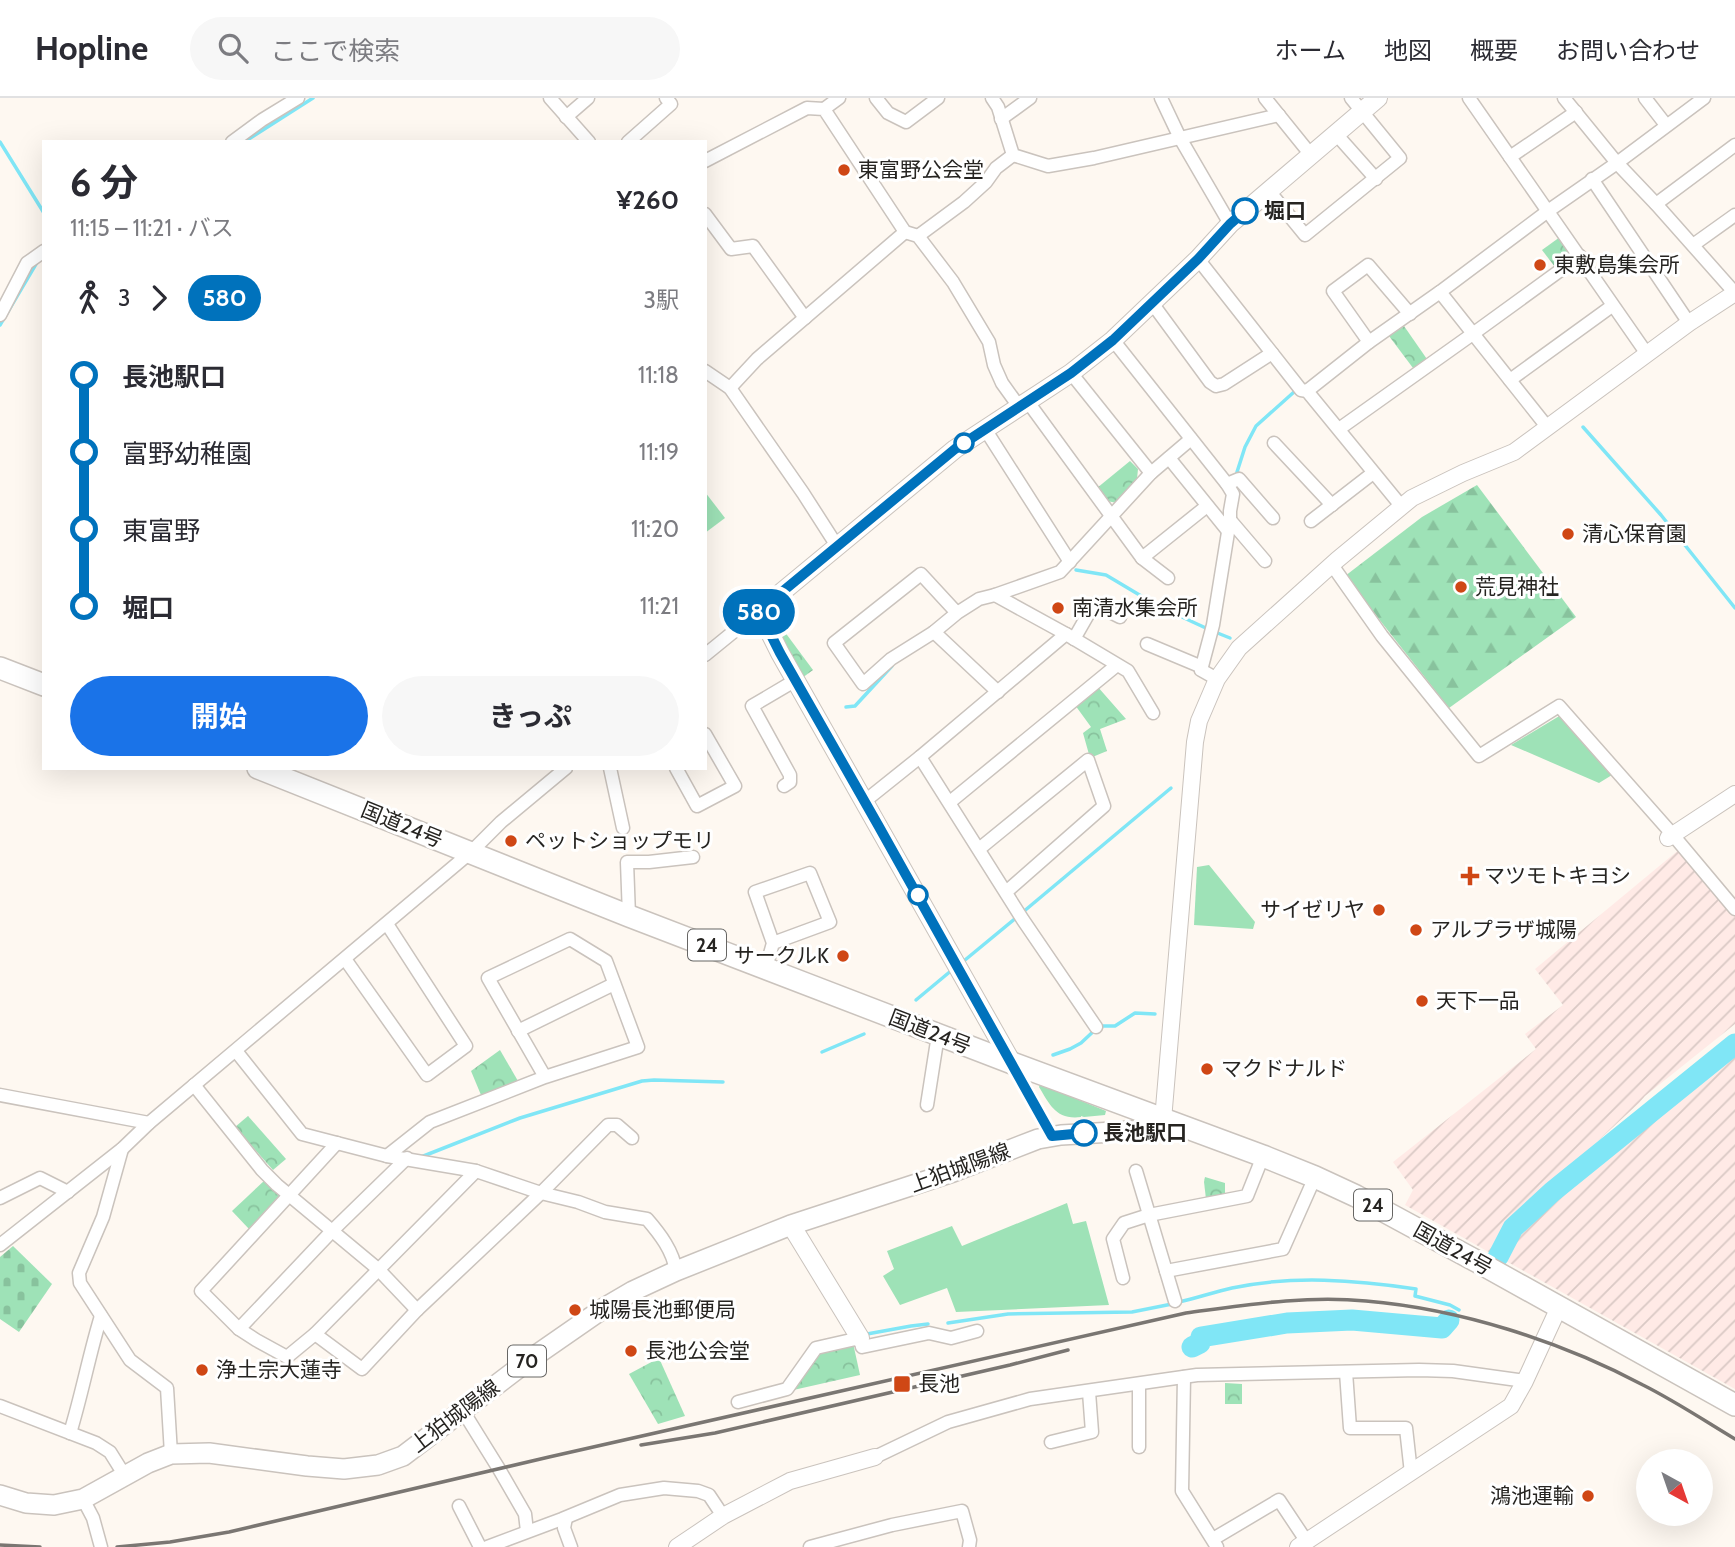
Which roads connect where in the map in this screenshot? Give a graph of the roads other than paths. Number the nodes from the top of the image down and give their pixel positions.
1 (298, 98) edge
2 (550, 98) edge
3 (588, 98) edge
4 (666, 98) edge
5 (839, 98) edge
6 (876, 98) edge
7 (938, 98) edge
8 (992, 98) edge
9 (1030, 98) edge
10 (1161, 98) edge
11 (1265, 98) edge
12 (1377, 98) edge
13 (1469, 98) edge
14 (1564, 98) edge
15 (1644, 98) edge
16 (1704, 98) edge
17 (1357, 104) edge
18 (824, 109) junction
19 (1576, 112) junction
20 (1279, 115) junction
21 (566, 117) junction
22 (1001, 119) junction
23 (1666, 125) junction
24 (1336, 134) junction
25 (1180, 138) junction
26 (235, 140) edge
27 (587, 140) edge
28 (630, 140) edge
29 (1735, 145) edge
30 (1013, 155) junction
31 (1311, 155) junction
32 (1510, 157) junction
33 (707, 161) edge
34 (1617, 163) junction
35 (1592, 178) junction
36 (1376, 179) junction
37 (1269, 191) junction
38 (1656, 204) junction
39 (1548, 211) junction
40 (1735, 215) edge
41 (707, 217) edge
42 (1230, 224) junction
43 (905, 232) junction
44 (918, 236) junction
45 (1693, 245) junction
46 (42, 252) edge
47 (1580, 256) junction
48 (1198, 259) junction
49 (1440, 292) junction
50 (1735, 293) edge
51 (1152, 303) junction
52 (1612, 306) junction
53 (1410, 314) junction
54 (0, 316) edge
55 (805, 318) junction
56 (1689, 323) junction
57 (1474, 334) junction
58 (1113, 340) junction
59 (1369, 342) junction
60 (1272, 353) junction
61 (1647, 354) junction
62 (707, 372) edge
63 (1071, 373) junction
64 (1510, 380) junction
65 (730, 388) junction
66 (1307, 391) junction
67 (1024, 405) junction
68 (1548, 428) junction
69 (985, 429) junction
70 (1339, 429) junction
71 (1191, 439) junction
72 (1274, 443) dead end
73 (1169, 458) junction
74 (1151, 473) junction
75 (1373, 474) junction
76 (1227, 484) junction
77 (1332, 505) junction
78 (1208, 506) junction
79 (1402, 507) junction
80 (1111, 516) junction
81 (1273, 518) dead end
82 (1311, 521) dead end
83 (1229, 525) junction
84 (837, 545) junction
85 (1142, 558) junction
86 (1265, 561) dead end
87 (1070, 562) junction
88 (1332, 565) junction
89 (1168, 578) dead end
90 (995, 595) junction
91 (759, 611) junction
92 (957, 613) junction
93 (1120, 617) dead end
94 (934, 632) junction
95 (1070, 636) junction
96 (1147, 644) dead end
97 (707, 653) edge
98 (1117, 664) junction
99 (1202, 667) junction
100 (0, 668) edge
101 (1217, 679) junction
102 (796, 680) junction
103 (42, 684) edge
104 (998, 691) junction
105 (1153, 713) dead end
106 (707, 737) edge
107 (920, 757) junction
108 (263, 770) edge
109 (564, 770) edge
110 (610, 770) edge
111 (677, 770) edge
112 (784, 786) dead end
113 (1735, 794) edge
114 (865, 801) junction
115 (950, 802) junction
116 (623, 828) dead end
117 (1671, 836) junction
118 (979, 849) junction
119 (471, 852) junction
120 (693, 857) dead end
121 (1006, 892) junction
122 (1735, 909) edge
123 (629, 916) junction
124 (387, 924) junction
125 (773, 943) junction
126 (345, 959) junction
127 (766, 968) junction
128 (614, 984) junction
129 (1096, 1027) dead end
130 (518, 1031) junction
131 (938, 1035) junction
132 (236, 1051) junction
133 (1012, 1063) junction
134 (545, 1077) junction
135 (194, 1085) junction
136 (0, 1095) edge
137 (928, 1105) dead end
138 (1163, 1120) junction
139 (149, 1123) junction
140 (1052, 1136) junction
141 (632, 1138) dead end
142 (337, 1143) junction
143 (122, 1149) junction
144 (387, 1156) junction
145 (1263, 1156) junction
146 (407, 1158) junction
147 (476, 1171) junction
148 (1136, 1171) dead end
149 (1315, 1177) junction
150 (68, 1192) junction
151 (541, 1193) junction
152 (290, 1195) junction
153 (0, 1198) edge
154 (1149, 1215) junction
155 (791, 1225) junction
156 (332, 1231) junction
157 (0, 1245) edge
158 (378, 1269) junction
159 (676, 1271) junction
160 (1166, 1271) junction
161 (1123, 1278) dead end
162 (1175, 1301) dead end
163 (1559, 1307) junction
164 (417, 1310) junction
165 (101, 1316) junction
166 (239, 1328) junction
167 (976, 1332) dead end
168 (315, 1334) junction
169 (860, 1338) junction
170 (1346, 1372) junction
171 (1184, 1377) junction
172 (1525, 1381) junction
173 (1139, 1385) junction
174 (1088, 1392) junction
175 (737, 1402) dead end
176 (1735, 1405) edge
177 (0, 1406) edge
178 (463, 1411) junction
179 (70, 1433) junction
180 (1051, 1442) dead end
181 (1139, 1447) dead end
182 (171, 1454) junction
183 (875, 1457) joint
184 (1412, 1473) junction
185 (125, 1476) junction
186 (0, 1495) edge
187 (83, 1499) junction
188 (459, 1506) dead end
189 (723, 1516) junction
190 (566, 1518) junction
191 (527, 1531) junction
192 (1215, 1543) edge
193 (1303, 1544) edge
194 (101, 1547) edge
195 (480, 1547) edge
196 (487, 1547) edge
197 (571, 1547) edge
198 (677, 1547) edge
199 (810, 1547) edge
200 (969, 1547) edge

1 - 26 street
2 - 21 street
3 - 21 street
4 - 28 street
5 - 18 street
6 - 7 street
8 - 22 street
9 - 22 street
10 - 25 street
11 - 20 street
12 - 17 main road
13 - 32 street
14 - 19 street
15 - 23 street
16 - 23 street
17 - 24 main road
17 - 36 street
18 - 33 street
18 - 43 street
19 - 32 street
19 - 34 street
20 - 25 street
20 - 31 street
21 - 27 street
22 - 30 street
23 - 34 street
24 - 31 main road
24 - 36 street
25 - 30 street
25 - 42 street
29 - 38 street
30 - 44 street
31 - 37 main road
32 - 39 street
34 - 35 street
34 - 38 street
35 - 39 street
35 - 56 street
36 - 37 street
37 - 42 main road
38 - 45 street
39 - 47 street
39 - 49 street
40 - 45 street
41 - 55 street
42 - 48 main road
43 - 44 street
43 - 55 street
44 - 67 street
45 - 50 street
46 - 54 street
47 - 52 street
47 - 57 street
48 - 51 main road
48 - 60 street
49 - 53 street
49 - 57 street
50 - 56 street
51 - 58 main road
51 - 60 street
52 - 61 street
52 - 64 street
53 - 59 street
53 - 59 street
55 - 65 street
56 - 61 street
57 - 64 street
57 - 70 street
58 - 63 main road
58 - 71 street
59 - 66 street
60 - 66 street
61 - 68 street
62 - 65 street
63 - 67 main road
63 - 74 street
64 - 68 street
65 - 84 street
66 - 70 street
67 - 69 main road
67 - 80 street
68 - 79 street
69 - 84 main road
69 - 87 street
70 - 75 street
71 - 73 street
71 - 76 street
72 - 77 street
73 - 74 street
73 - 78 street
74 - 80 street
75 - 77 street
75 - 79 street
76 - 81 street
76 - 83 street
77 - 82 street
78 - 83 street
78 - 85 street
79 - 88 street
80 - 85 street
80 - 87 street
83 - 86 street
83 - 99 street
84 - 91 main road
85 - 89 street
87 - 90 street
88 - 101 street
88 - 117 street
90 - 92 street
90 - 95 street
91 - 97 street
91 - 102 main road
92 - 94 street
92 - 94 street
93 - 95 street
94 - 104 street
95 - 98 street
95 - 104 street
96 - 99 street
98 - 105 street
98 - 115 street
99 - 101 street
100 - 103 highway
101 - 138 street
102 - 112 street
102 - 114 main road
104 - 107 street
106 - 111 street
107 - 114 street
107 - 115 street
108 - 119 highway, 国道24号 / 24
109 - 119 street
110 - 116 street
113 - 117 street
114 - 133 main road
115 - 118 street
117 - 122 street
118 - 121 street
118 - 121 street
119 - 123 highway, 国道24号 / 24
119 - 124 street
120 - 123 street
121 - 129 street
123 - 127 highway, 国道24号 / 24
124 - 126 street
124 - 126 street
125 - 125 street
125 - 127 street
126 - 132 street
127 - 131 highway, 国道24号 / 24
128 - 130 street
128 - 130 street
128 - 134 street
130 - 134 street
131 - 133 highway, 国道24号 / 24
131 - 137 street
132 - 135 street
132 - 142 street
133 - 138 highway, 国道24号 / 24
133 - 140 street
134 - 144 street
135 - 139 street
135 - 152 street
136 - 139 street
138 - 140 main road, 上狛城陽線 / 70
138 - 145 highway, 国道24号 / 24
139 - 143 street
140 - 155 main road, 上狛城陽線 / 70
141 - 151 street
142 - 144 street
142 - 152 street
143 - 150 street
143 - 165 street
144 - 146 street
145 - 149 highway, 国道24号 / 24
145 - 154 street
146 - 147 street
146 - 156 street
147 - 151 street
147 - 158 street
148 - 154 street
149 - 160 street
149 - 163 highway, 国道24号 / 24
150 - 153 street
150 - 157 street
151 - 159 street
151 - 164 street
152 - 156 street
152 - 166 street
154 - 160 street
154 - 161 street
155 - 159 main road, 上狛城陽線 / 70
155 - 169 main road
156 - 158 street
156 - 166 street
158 - 164 street
158 - 168 street
159 - 178 main road, 上狛城陽線 / 70
160 - 162 street
163 - 172 street
163 - 176 highway, 国道24号 / 24
164 - 168 street
165 - 179 street
165 - 182 street
166 - 168 street
167 - 169 street
169 - 175 street
170 - 171 street
170 - 172 street
170 - 184 street
171 - 173 street
171 - 192 street
172 - 184 street
173 - 174 street
173 - 181 street
174 - 180 street
174 - 183 street
177 - 179 street
178 - 182 main road, 上狛城陽線 / 70
178 - 191 street
179 - 185 street
182 - 185 main road, 上狛城陽線 / 70
183 - 189 street
184 - 193 street
185 - 187 main road, 上狛城陽線 / 70
186 - 187 main road, 上狛城陽線 / 70
187 - 194 street
188 - 195 street
189 - 190 street
189 - 198 street
190 - 191 street
190 - 197 street
191 - 196 street
192 - 193 street
199 - 200 street

